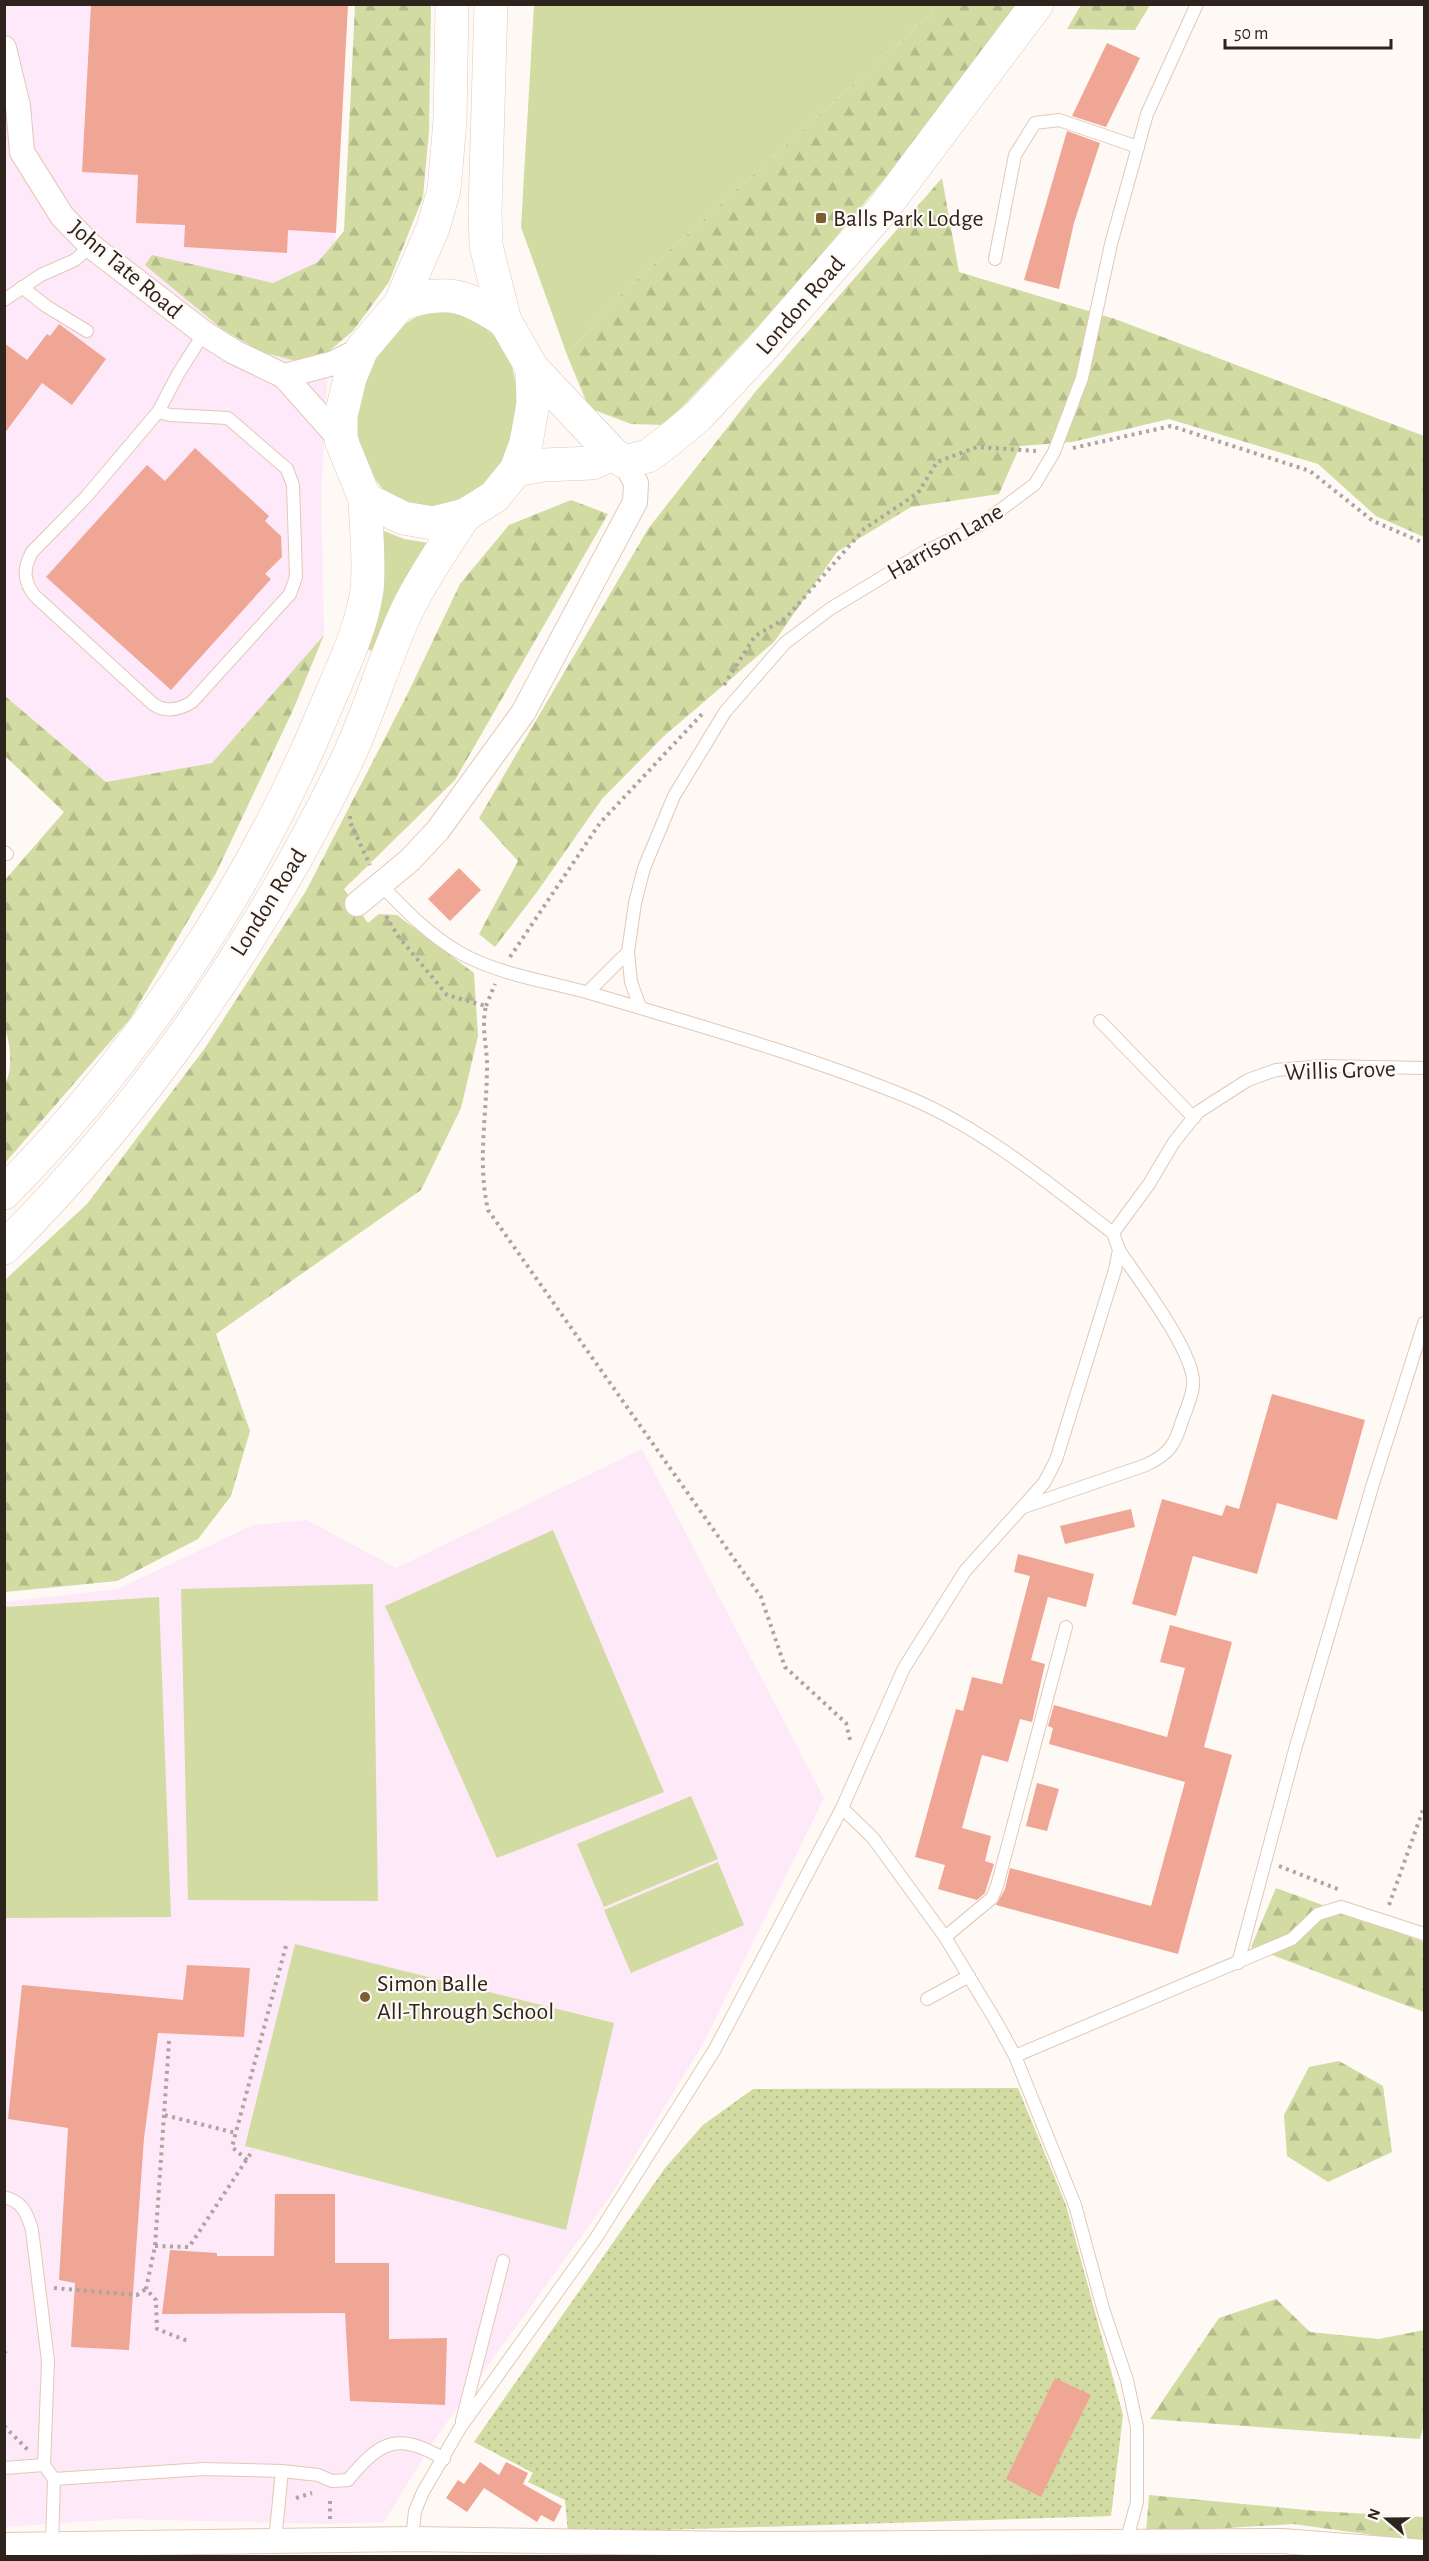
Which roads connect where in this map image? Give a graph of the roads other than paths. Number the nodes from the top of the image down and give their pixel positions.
1 (452, 4) edge
2 (491, 4) edge
3 (1037, 4) edge
4 (1197, 4) edge
5 (4, 48) edge
6 (1138, 147) junction
7 (13, 151) edge
8 (90, 246) junction
9 (995, 259) dead end
10 (22, 286) junction
11 (4, 300) edge
12 (400, 304) junction
13 (505, 321) junction
14 (87, 331) dead end
15 (204, 333) junction
16 (362, 349) junction
17 (532, 368) junction
18 (284, 376) junction
19 (158, 412) junction
20 (341, 440) junction
21 (619, 458) junction
22 (516, 470) junction
23 (365, 499) junction
24 (465, 515) junction
25 (369, 893) joint
26 (628, 952) junction
27 (588, 992) junction
28 (640, 1007) junction
29 (1100, 1021) dead end
30 (1425, 1068) edge
31 (1194, 1118) junction
32 (4, 1193) edge
33 (1113, 1233) junction
34 (4, 1248) edge
35 (1119, 1250) junction
36 (1425, 1323) edge
37 (1024, 1508) junction
38 (1066, 1627) dead end
39 (842, 1808) junction
40 (1425, 1934) edge
41 (945, 1937) junction
42 (1238, 1963) junction
43 (969, 1976) junction
44 (927, 1999) dead end
45 (1015, 2056) junction
46 (4, 2197) edge
47 (503, 2261) dead end
48 (460, 2428) junction
49 (444, 2459) junction
50 (44, 2465) junction
51 (4, 2468) edge
52 (282, 2471) junction
53 (54, 2479) junction
54 (412, 2539) junction
55 (275, 2541) junction
56 (1126, 2542) junction
57 (4, 2545) edge
58 (52, 2545) junction
59 (954, 2549) edge
60 (1050, 2549) edge
61 (1210, 2549) edge
62 (639, 2550) edge
63 (137, 2551) edge
64 (1425, 2552) edge

1 - 12 main road
2 - 13 main road
3 - 21 main road, London Road
4 - 6 lane, Harrison Lane
5 - 7 street, John Tate Road
6 - 9 lane
6 - 26 lane, Harrison Lane
7 - 8 street, John Tate Road
8 - 10 lane
8 - 15 street, John Tate Road
10 - 11 lane
10 - 14 lane
12 - 13 main road
12 - 16 main road
13 - 17 main road
15 - 18 street, John Tate Road
15 - 19 lane
16 - 18 street
16 - 20 main road
17 - 21 main road
17 - 22 main road
18 - 20 street
19 - 19 lane
20 - 23 main road
21 - 22 main road, London Road
21 - 25 street
22 - 24 main road
23 - 24 main road
23 - 32 main road, London Road
24 - 34 main road, London Road
25 - 27 lane
26 - 27 lane
26 - 28 lane, Harrison Lane
27 - 28 lane
28 - 33 lane
29 - 31 lane
30 - 31 lane, Willis Grove
31 - 33 lane, Willis Grove
33 - 35 lane
35 - 37 lane
35 - 37 lane
36 - 42 lane
37 - 39 lane
38 - 41 lane
39 - 41 lane
39 - 48 lane
40 - 42 lane
41 - 43 lane
42 - 45 lane
43 - 44 lane
43 - 45 lane
45 - 56 lane
46 - 50 lane
47 - 48 lane
48 - 49 lane
49 - 52 lane
49 - 54 lane
50 - 51 lane
50 - 53 lane
52 - 53 lane
52 - 55 lane
53 - 58 lane
54 - 55 street
54 - 62 street
55 - 63 street
56 - 60 street
56 - 61 street
57 - 58 street
58 - 63 street
59 - 60 street
59 - 62 street
61 - 64 street

